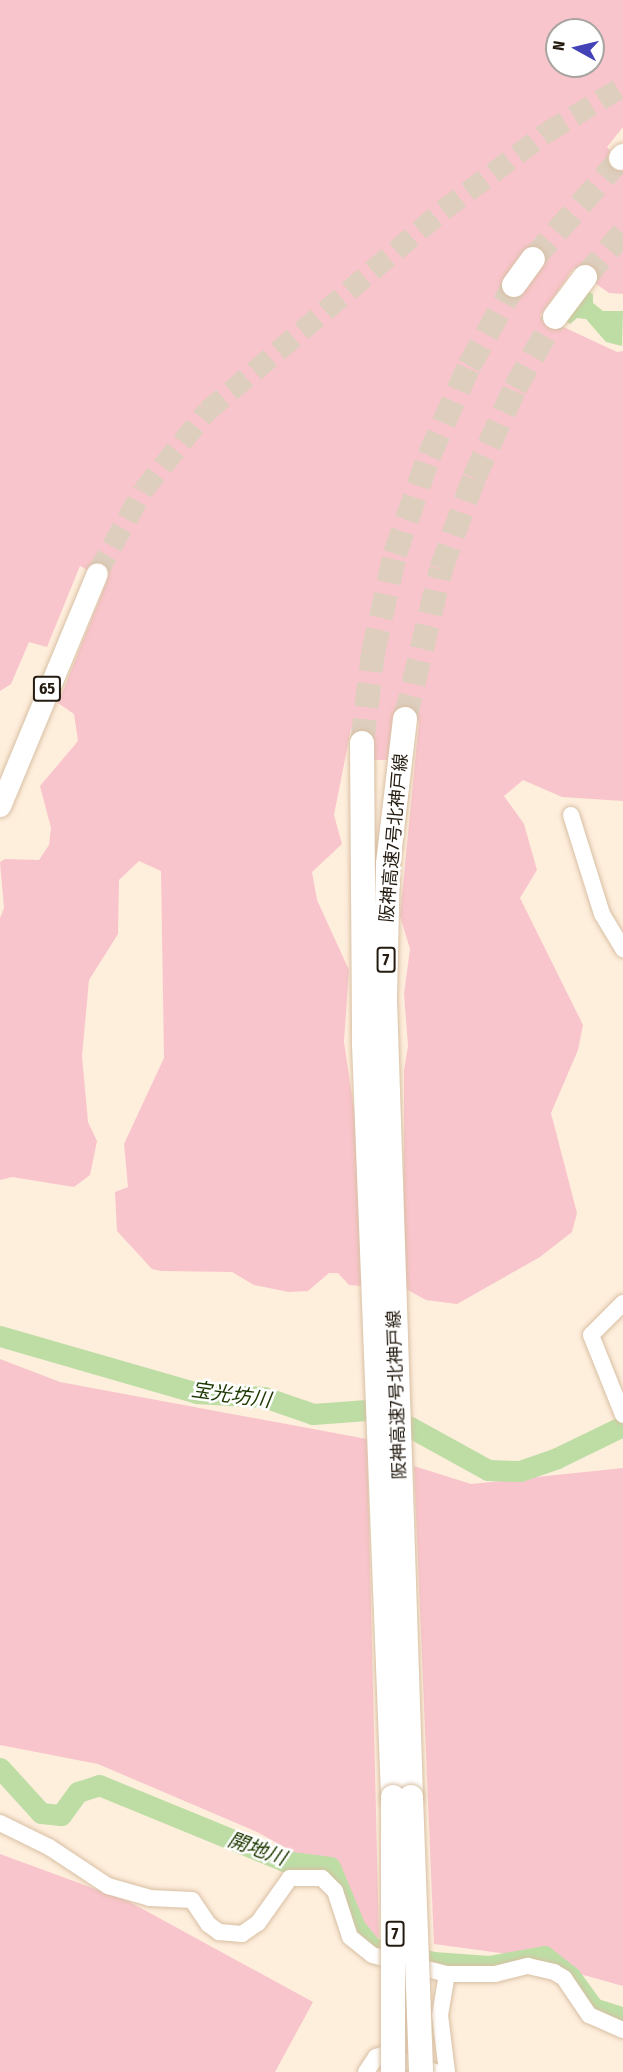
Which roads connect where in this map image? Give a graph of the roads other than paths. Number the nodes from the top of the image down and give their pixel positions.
1 (533, 259) tunnel mouth
2 (585, 277) tunnel mouth
3 (514, 285) tunnel mouth
4 (555, 317) tunnel mouth
5 (97, 573) tunnel mouth
6 (405, 719) tunnel mouth
7 (362, 743) tunnel mouth
8 (0, 806) edge
9 (571, 815) dead end
10 (623, 949) edge
11 (381, 1203) junction
12 (623, 1303) edge
13 (623, 1415) edge
14 (402, 1797) junction
15 (0, 1823) edge
16 (447, 1974) junction
17 (623, 2030) edge
18 (366, 2072) edge
19 (393, 2072) edge
20 (422, 2072) edge
21 (435, 2072) edge
22 (447, 2072) edge

1 - 3 highway
2 - 4 highway
5 - 8 main road, 65
6 - 11 highway, 阪神高速7号北神戸線 / 7
7 - 11 highway, 阪神高速7号北神戸線 / 7
9 - 10 street
11 - 14 highway, 阪神高速7号北神戸線 / 7
12 - 13 street
14 - 19 highway, 阪神高速7号北神戸線 / 7, bridge
14 - 20 highway, 阪神高速7号北神戸線 / 7, bridge
15 - 16 street
16 - 17 street
16 - 22 street
18 - 21 street

